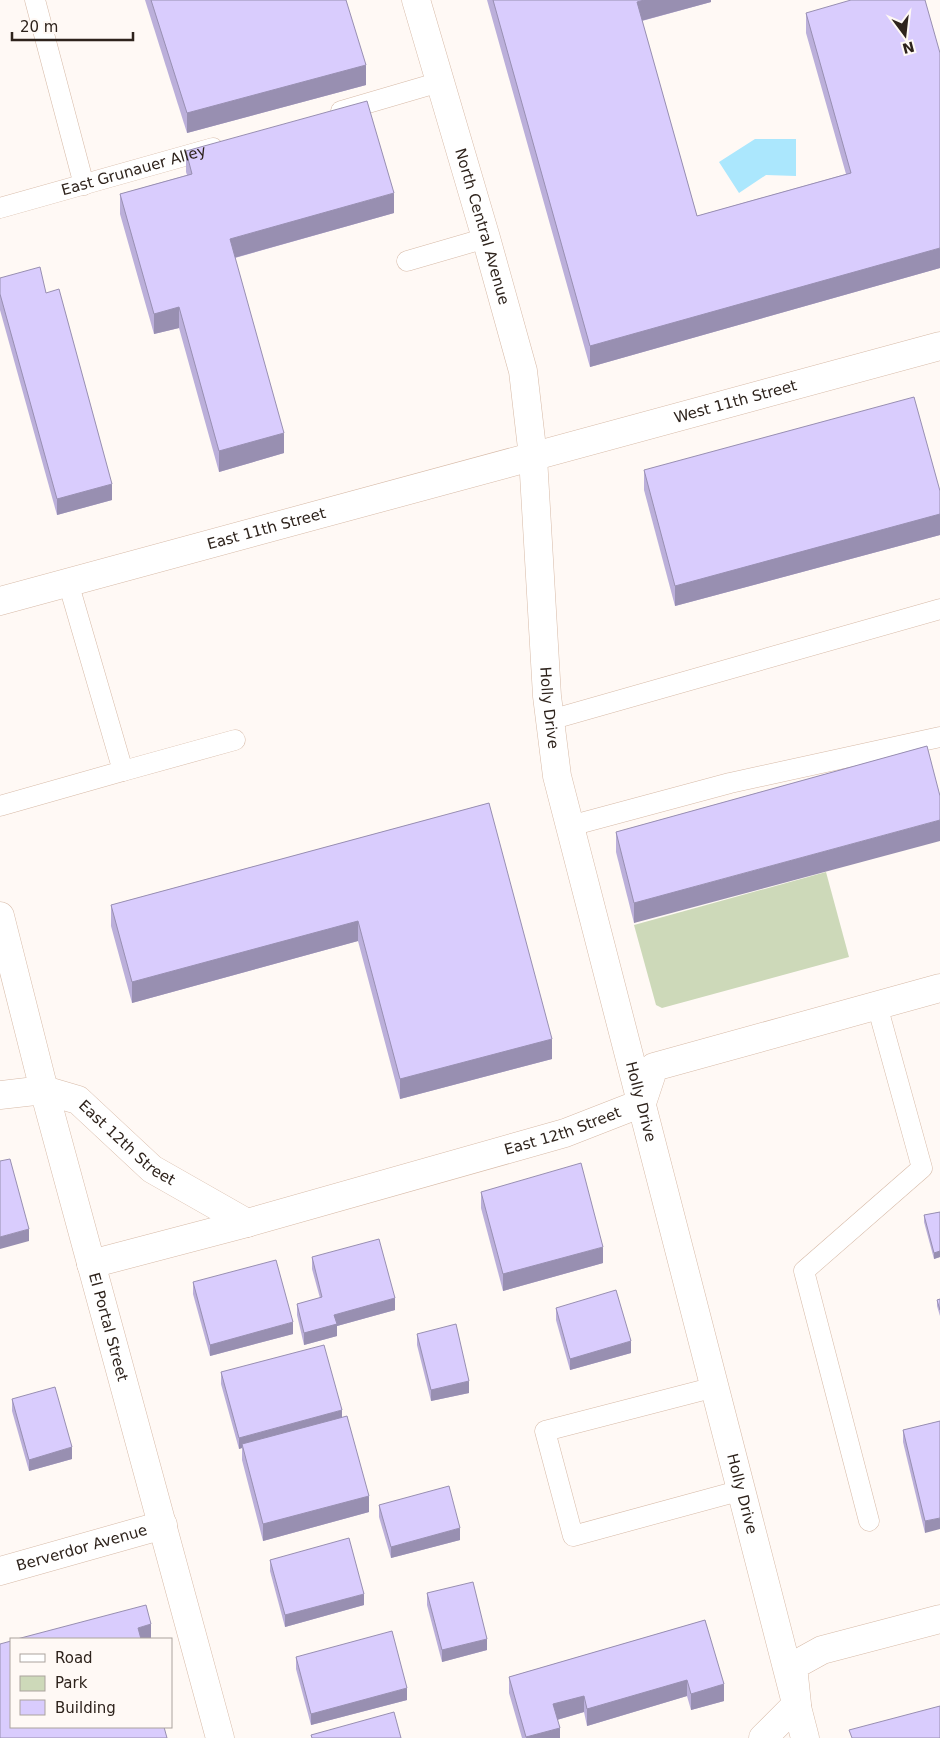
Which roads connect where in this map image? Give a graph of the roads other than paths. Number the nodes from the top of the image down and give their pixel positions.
1 (35, 0) edge
2 (416, 0) edge
3 (440, 82) junction
4 (328, 115) edge
5 (234, 142) edge
6 (84, 185) junction
7 (0, 208) edge
8 (486, 238) junction
9 (406, 261) dead end
10 (940, 346) edge
11 (533, 457) junction
12 (68, 582) junction
13 (0, 601) edge
14 (940, 609) edge
15 (550, 720) junction
16 (940, 737) edge
17 (235, 740) dead end
18 (123, 771) junction
19 (0, 806) edge
20 (570, 826) junction
21 (0, 916) edge
22 (8, 981) edge
23 (940, 988) edge
24 (877, 1005) junction
25 (44, 1090) junction
26 (0, 1095) edge
27 (642, 1103) junction
28 (247, 1223) junction
29 (91, 1264) junction
30 (715, 1388) junction
31 (742, 1490) junction
32 (869, 1520) dead end
33 (163, 1525) junction
34 (0, 1571) edge
35 (940, 1618) edge
36 (797, 1704) junction
37 (220, 1738) edge
38 (763, 1738) edge
39 (805, 1738) edge

1 - 6 lane
2 - 3 street, North Central Avenue
3 - 4 lane
3 - 8 street, North Central Avenue
5 - 6 lane, East Grunauer Alley
6 - 7 lane, East Grunauer Alley
8 - 9 lane
8 - 11 street, North Central Avenue
10 - 11 street, West 11th Street
11 - 12 street, East 11th Street
11 - 15 street, Holly Drive
12 - 13 street, East 11th Street
12 - 18 lane
14 - 15 lane
15 - 20 street, Holly Drive
16 - 20 lane
17 - 18 lane
18 - 19 lane
20 - 27 street, Holly Drive
21 - 22 street, El Portal Street
22 - 25 street, El Portal Street
23 - 24 street, East 12th Street
24 - 27 street, East 12th Street
24 - 32 lane
25 - 26 street, East 12th Street
25 - 28 street, East 12th Street
25 - 29 street, El Portal Street
27 - 28 street, East 12th Street
27 - 30 street, Holly Drive
28 - 29 street, East 12th Street
29 - 33 street, El Portal Street
30 - 31 street, Holly Drive
30 - 31 lane
31 - 36 street, Holly Drive
33 - 34 street, Berverdor Avenue
33 - 37 street, El Portal Street
35 - 36 street
36 - 38 street
36 - 39 street, Holly Drive

